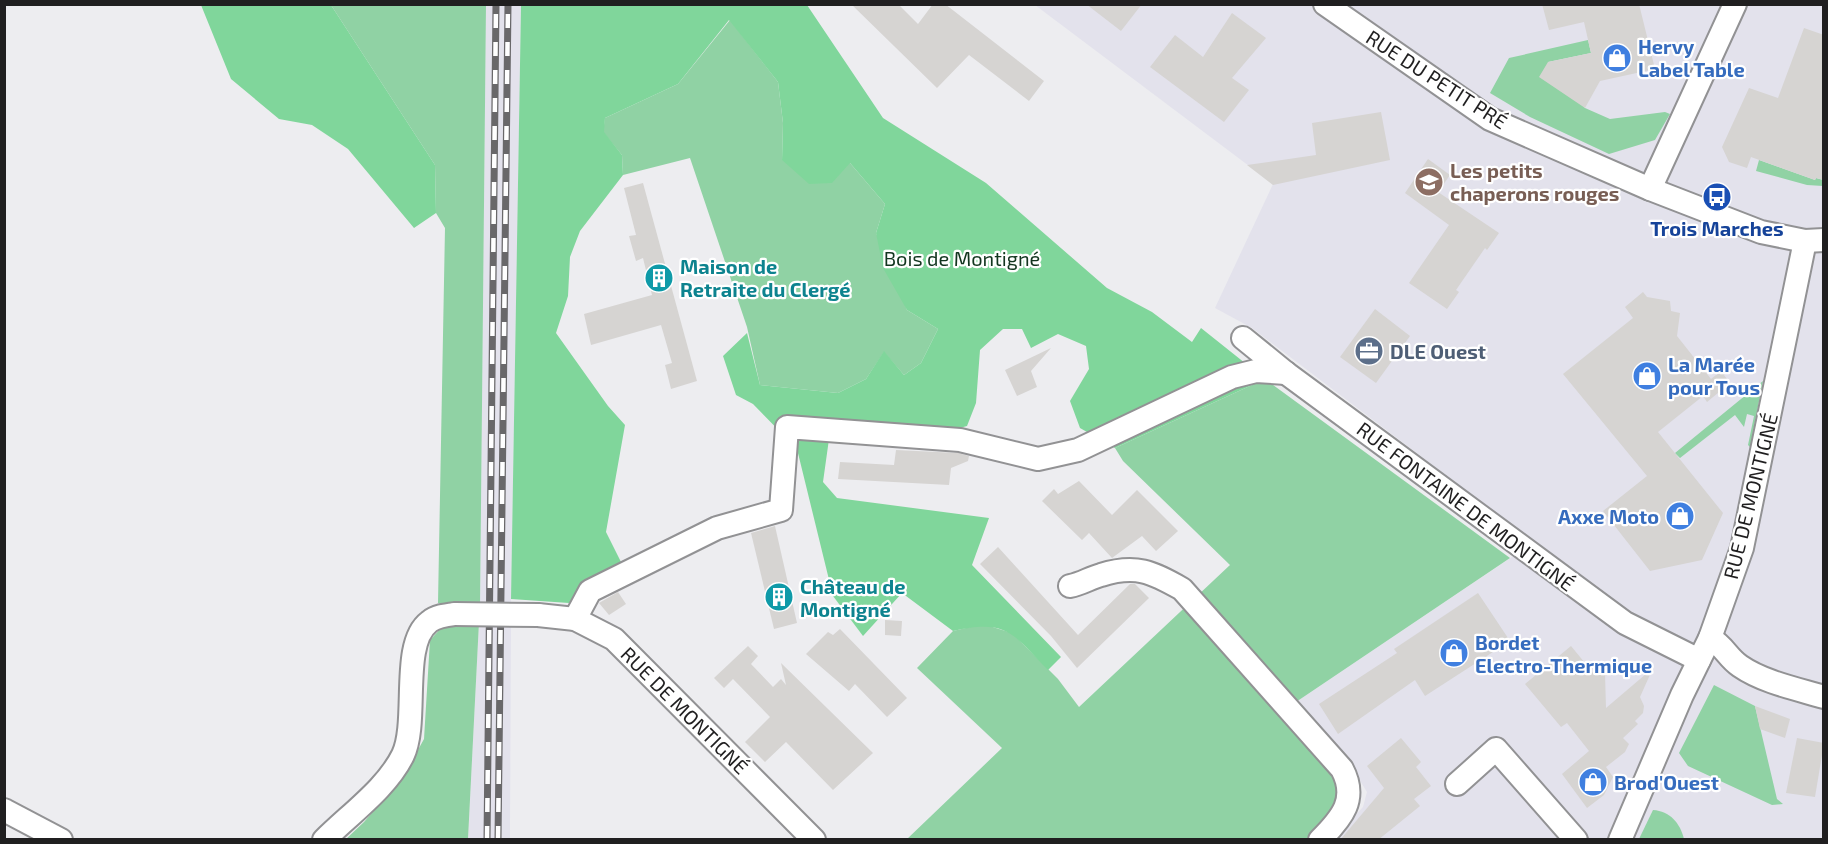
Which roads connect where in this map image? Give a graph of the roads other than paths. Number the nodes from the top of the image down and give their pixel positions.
1 (1325, 4) edge
2 (1735, 4) edge
3 (1650, 189) junction
4 (1814, 240) edge
5 (1243, 338) dead end
6 (1286, 374) junction
7 (1070, 586) dead end
8 (575, 619) junction
9 (1710, 638) junction
10 (1699, 660) junction
11 (1824, 697) edge
12 (1457, 784) dead end
13 (4, 810) edge
14 (61, 840) edge
15 (324, 840) edge
16 (814, 840) edge
17 (1320, 840) edge
18 (1576, 840) edge
19 (1620, 840) edge

1 - 3 street, RUE DU PETIT PRÉ
2 - 3 street
3 - 4 street, RUE DU PETIT PRÉ
4 - 9 street, RUE DE MONTIGNÉ
5 - 6 street, RUE FONTAINE DE MONTIGNÉ
6 - 8 street
6 - 10 street, RUE FONTAINE DE MONTIGNÉ
7 - 17 street
8 - 15 street, RUE DE MONTIGNÉ, bridge
8 - 16 street, RUE DE MONTIGNÉ
9 - 10 street, RUE DE MONTIGNÉ
9 - 11 street
10 - 19 street, RUE DE MONTIGNÉ
12 - 18 street
13 - 14 street

